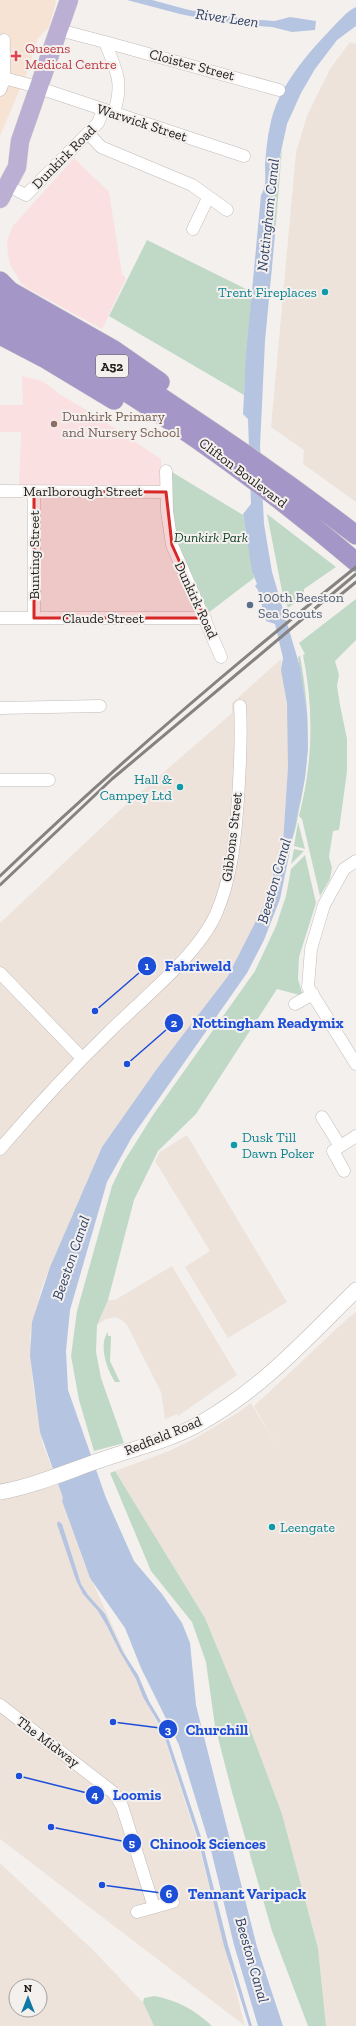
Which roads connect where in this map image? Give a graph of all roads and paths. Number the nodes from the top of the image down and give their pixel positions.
1 (69, 0) edge
2 (59, 30) junction
3 (4, 40) dead end
4 (105, 42) junction
5 (4, 78) junction
6 (40, 88) junction
7 (0, 90) edge
8 (279, 90) dead end
9 (108, 111) junction
10 (88, 133) junction
11 (20, 141) junction
12 (244, 156) dead end
13 (0, 172) edge
14 (18, 191) dead end
15 (208, 198) junction
16 (0, 200) edge
17 (227, 210) dead end
18 (193, 229) dead end
19 (0, 280) edge
20 (0, 303) edge
21 (0, 319) edge
22 (37, 330) junction
23 (0, 335) edge
24 (242, 451) junction
25 (238, 469) junction
26 (166, 471) dead end
27 (0, 491) edge
28 (34, 491) junction
29 (166, 492) junction
30 (356, 535) edge
31 (356, 562) edge
32 (0, 618) edge
33 (34, 618) junction
34 (206, 618) junction
35 (221, 657) dead end
36 (100, 706) dead end
37 (240, 706) dead end
38 (0, 708) edge
39 (0, 780) edge
40 (49, 780) dead end
41 (356, 861) edge
42 (0, 973) edge
43 (313, 994) junction
44 (295, 1004) dead end
45 (82, 1058) junction
46 (356, 1064) edge
47 (322, 1117) dead end
48 (356, 1136) edge
49 (340, 1146) junction
50 (0, 1149) edge
51 (344, 1171) dead end
52 (356, 1290) edge
53 (0, 1492) edge
54 (0, 1706) edge
55 (173, 1902) dead end
56 (154, 1907) junction
57 (138, 1912) dead end

1 - 2 main road
2 - 4 street
2 - 6 main road
3 - 5 street
4 - 8 street, Cloister Street
4 - 9 street, Dunkirk Road
5 - 6 street, Warwick Street
5 - 7 street
6 - 9 street, Warwick Street
6 - 11 main road
9 - 10 street, Dunkirk Road
9 - 12 street, Warwick Street
10 - 14 street, Dunkirk Road
10 - 15 street
11 - 13 main road
11 - 16 main road
15 - 17 street
15 - 18 street
19 - 24 highway
20 - 22 highway, Clifton Boulevard / A52
21 - 22 highway, Clifton Boulevard / A52
22 - 24 highway, Clifton Boulevard / A52
22 - 25 highway, Clifton Boulevard / A52
23 - 25 highway
24 - 30 highway, Clifton Boulevard / A52
25 - 31 highway, Clifton Boulevard / A52
26 - 29 street, Dunkirk Road
27 - 28 street, Marlborough Street
28 - 29 street, Marlborough Street
28 - 33 street, Bunting Street
29 - 34 street, Dunkirk Road
32 - 33 street, Claude Street
33 - 34 street, Claude Street
34 - 35 street, Dunkirk Road
36 - 38 street
37 - 45 street, Gibbons Street
39 - 40 street
41 - 43 street
42 - 45 street
43 - 44 street
43 - 46 street
45 - 50 street, Gibbons Street
47 - 49 street
48 - 49 street
49 - 51 street
52 - 53 street, Redfield Road
54 - 56 street, The Midway
55 - 56 street
56 - 57 street

